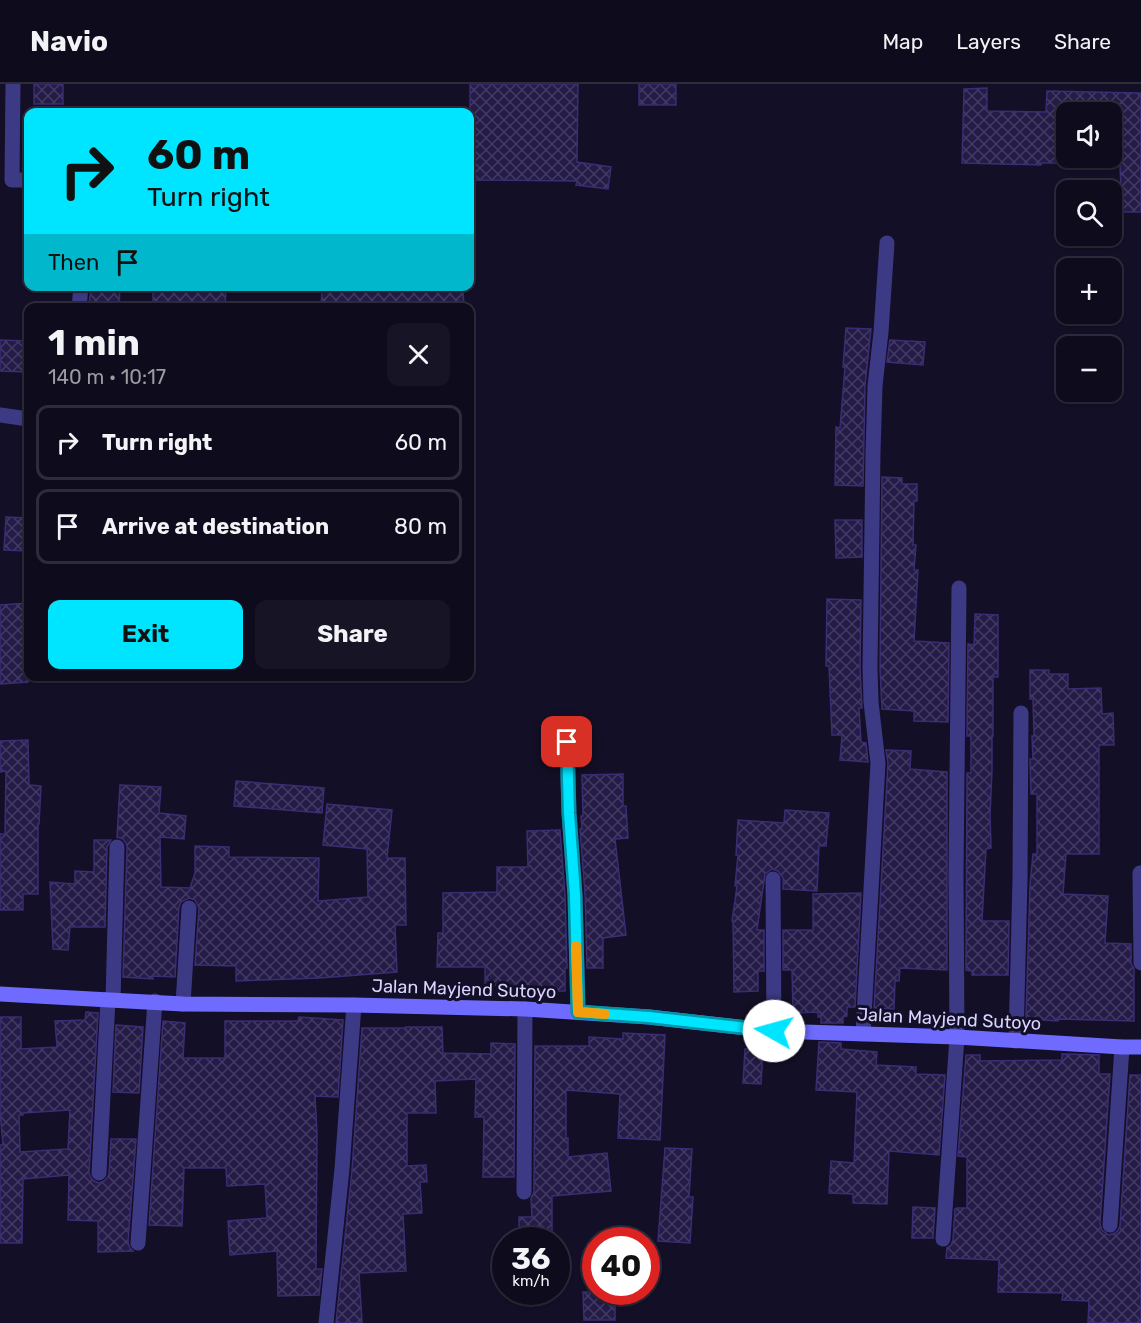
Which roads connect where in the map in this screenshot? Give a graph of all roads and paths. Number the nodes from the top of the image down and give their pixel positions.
1 (13, 84) edge
2 (24, 180) edge
3 (887, 243) dead end
4 (0, 415) edge
5 (24, 418) edge
6 (959, 588) dead end
7 (1021, 713) dead end
8 (567, 742) dead end
9 (117, 847) dead end
10 (1140, 873) edge
11 (773, 879) dead end
12 (189, 908) dead end
13 (1141, 963) edge
14 (0, 994) edge
15 (111, 1000) junction
16 (154, 1001) junction
17 (183, 1004) junction
18 (354, 1005) junction
19 (525, 1009) junction
20 (578, 1012) junction
21 (774, 1031) junction
22 (863, 1034) junction
23 (957, 1037) junction
24 (1016, 1041) junction
25 (1122, 1047) junction
26 (1141, 1047) edge
27 (99, 1173) dead end
28 (524, 1192) dead end
29 (1110, 1225) dead end
30 (943, 1239) dead end
31 (138, 1243) dead end
32 (326, 1323) edge

1 - 2 street
3 - 22 street
4 - 5 street
6 - 23 street
7 - 24 street
8 - 20 street
9 - 15 street
10 - 13 street
11 - 21 street
12 - 17 street
14 - 15 street, Jalan Mayjend Sutoyo
15 - 16 street, Jalan Mayjend Sutoyo
15 - 27 street
16 - 17 street, Jalan Mayjend Sutoyo
16 - 31 street
17 - 18 street, Jalan Mayjend Sutoyo
18 - 19 street, Jalan Mayjend Sutoyo
18 - 32 street
19 - 20 street, Jalan Mayjend Sutoyo
19 - 28 street
20 - 21 street, Jalan Mayjend Sutoyo
21 - 22 street, Jalan Mayjend Sutoyo
22 - 23 street, Jalan Mayjend Sutoyo
23 - 24 street, Jalan Mayjend Sutoyo
23 - 30 street
24 - 25 street, Jalan Mayjend Sutoyo
25 - 26 street, Jalan Mayjend Sutoyo
25 - 29 street

